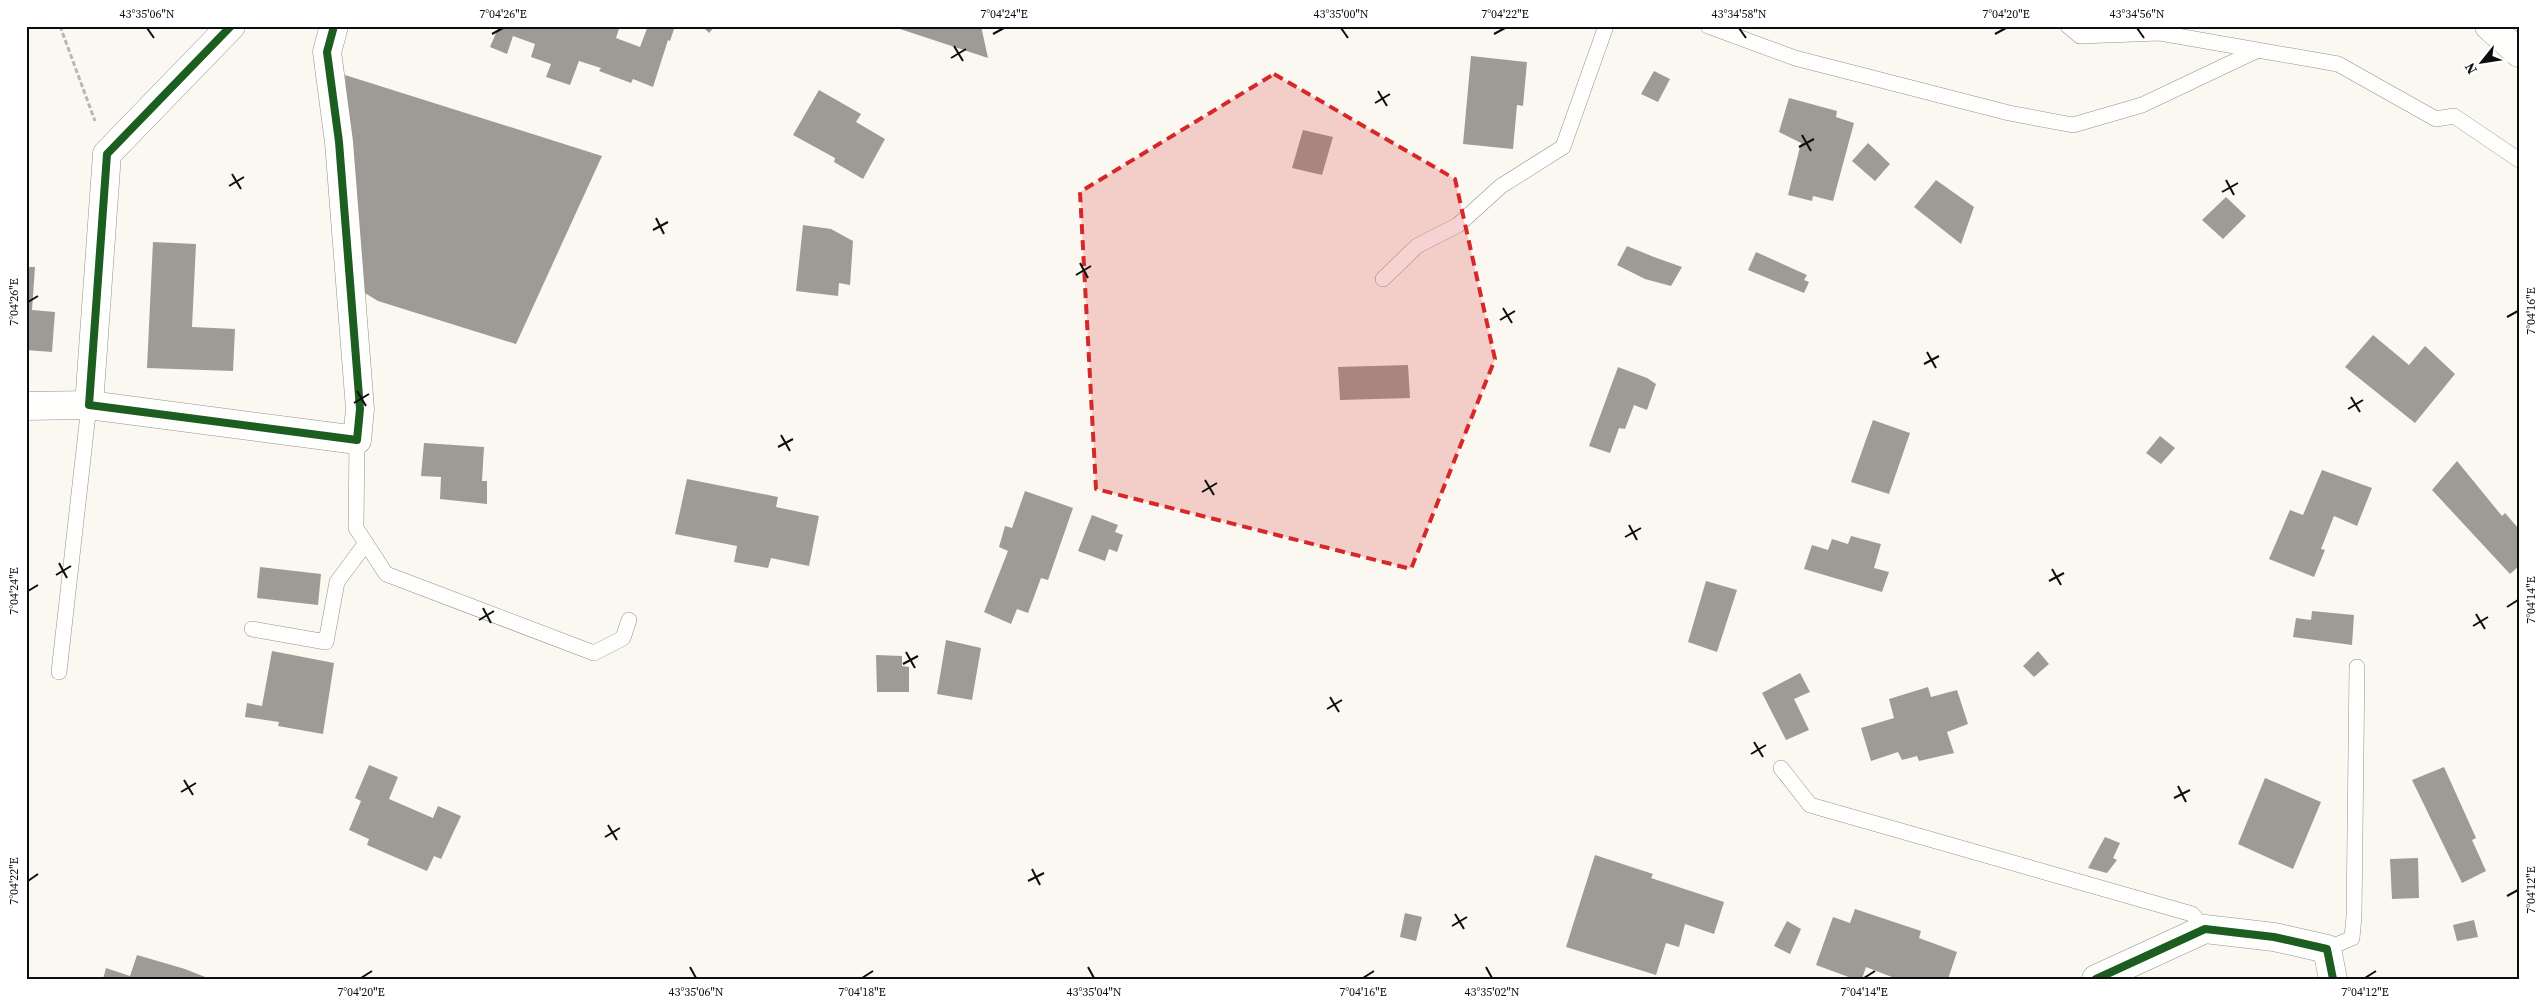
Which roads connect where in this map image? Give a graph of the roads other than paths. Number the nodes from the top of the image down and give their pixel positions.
1 (231, 26) edge
2 (334, 26) edge
3 (1606, 26) edge
4 (1708, 26) edge
5 (2068, 26) edge
6 (2489, 26) edge
7 (2256, 51) junction
8 (2519, 53) edge
9 (2519, 160) edge
10 (1383, 279) dead end
11 (89, 405) junction
12 (26, 406) edge
13 (357, 440) junction
14 (366, 544) junction
15 (630, 620) dead end
16 (252, 629) dead end
17 (2357, 667) dead end
18 (59, 672) dead end
19 (1781, 768) dead end
20 (2205, 929) junction
21 (2327, 949) junction
22 (2096, 979) edge
23 (2333, 979) edge

1 - 11 street
2 - 13 street
3 - 10 lane
4 - 7 lane
5 - 7 lane
6 - 8 street
7 - 9 lane
11 - 12 street
11 - 13 street
11 - 18 lane
13 - 14 lane
14 - 15 lane
14 - 16 lane
17 - 21 lane
19 - 20 lane
20 - 21 street
20 - 22 street
21 - 23 street

